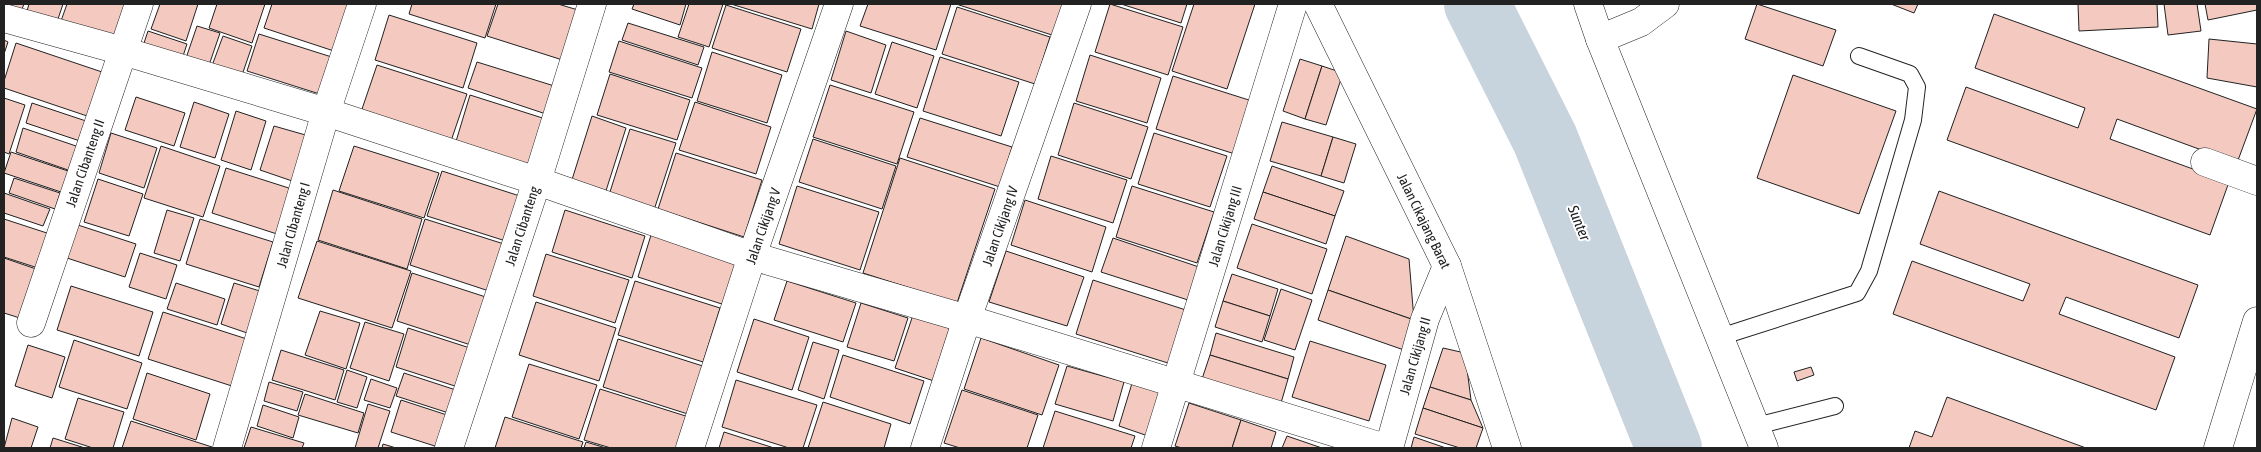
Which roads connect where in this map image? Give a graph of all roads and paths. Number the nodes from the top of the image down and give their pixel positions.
1 (140, 4) edge
2 (362, 4) edge
3 (592, 4) edge
4 (840, 4) edge
5 (1078, 4) edge
6 (1293, 4) edge
7 (1318, 4) edge
8 (1588, 4) edge
9 (1665, 4) edge
10 (4, 18) edge
11 (1600, 39) junction
12 (123, 51) junction
13 (1859, 56) dead end
14 (326, 112) junction
15 (2204, 162) dead end
16 (537, 181) junction
17 (2257, 181) edge
18 (752, 256) junction
19 (1447, 266) junction
20 (967, 319) junction
21 (2257, 321) edge
22 (31, 323) dead end
23 (1720, 337) junction
24 (1177, 385) junction
25 (1835, 406) dead end
26 (1760, 437) edge
27 (227, 448) edge
28 (449, 448) edge
29 (690, 448) edge
30 (925, 448) edge
31 (1156, 448) edge
32 (1385, 448) edge
33 (1389, 448) edge
34 (1507, 448) edge
35 (2218, 448) edge

1 - 12 street, Jalan Cibanteng II
2 - 14 street, Jalan Cibanteng I
3 - 16 street, Jalan Cibanteng
4 - 18 street, Jalan Cikijang V
5 - 20 street, Jalan Cikijang IV
6 - 24 street, Jalan Cikijang III
7 - 19 street, Jalan Cikajang Barat
8 - 11 street
9 - 11 street
10 - 12 street
11 - 23 street
12 - 14 street
12 - 22 street, Jalan Cibanteng II
13 - 23 lane
14 - 16 street
14 - 27 street, Jalan Cibanteng I
15 - 17 street
16 - 18 street
16 - 28 street, Jalan Cibanteng
18 - 20 street
18 - 29 street, Jalan Cikijang V
19 - 33 street, Jalan Cikijang II
19 - 34 street, Jalan Cikajang Barat
20 - 24 street
20 - 30 street, Jalan Cikijang IV
21 - 35 street
23 - 26 street
24 - 31 street, Jalan Cikijang III
24 - 32 street
25 - 26 lane

